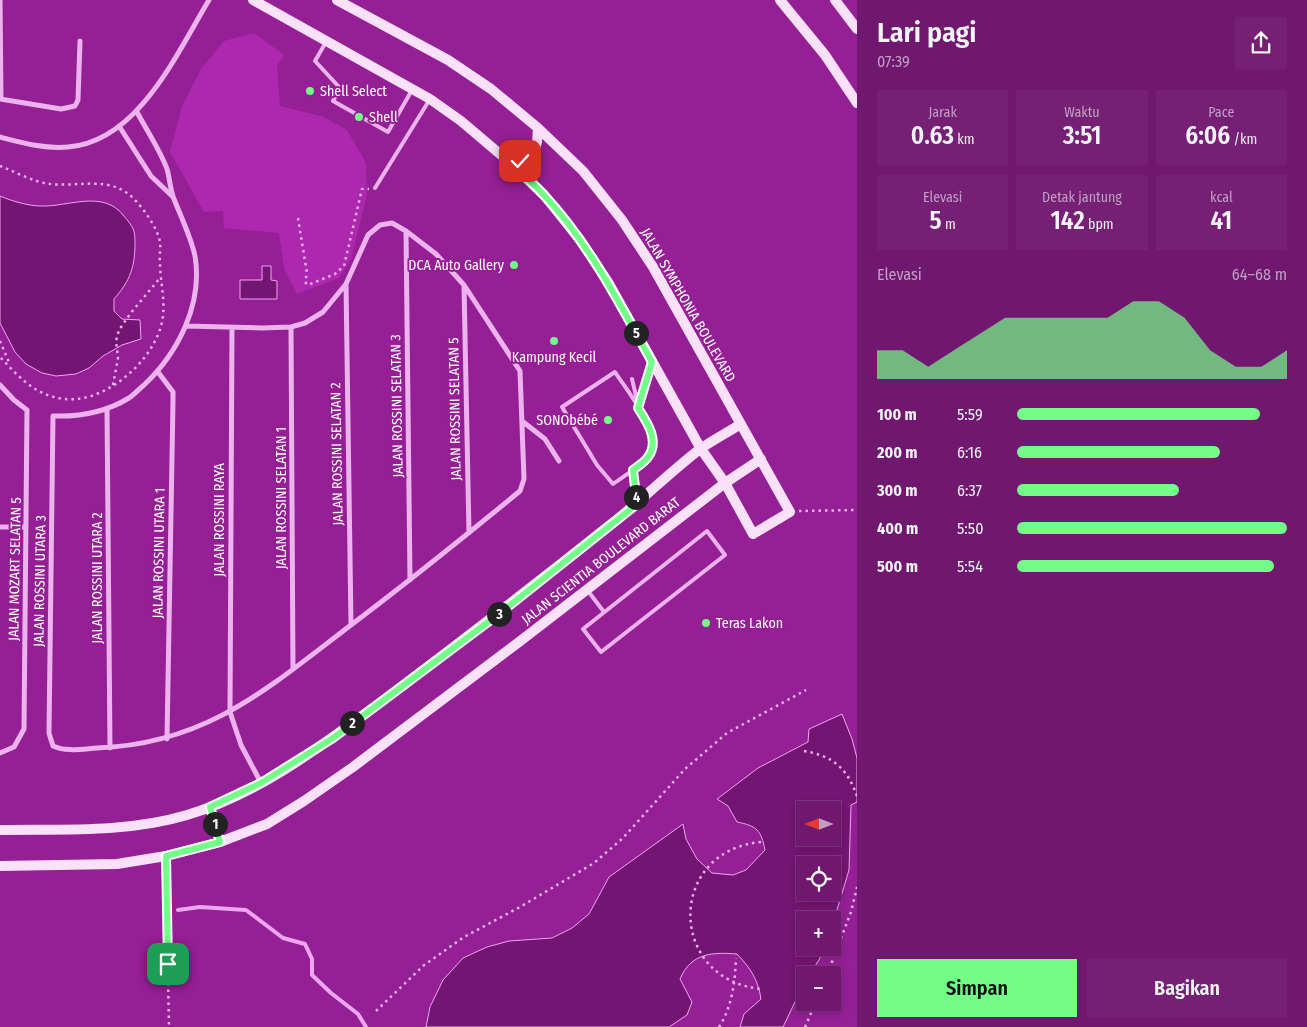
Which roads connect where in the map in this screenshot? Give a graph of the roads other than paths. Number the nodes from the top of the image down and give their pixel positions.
1 (0, 0) edge
2 (209, 0) edge
3 (253, 0) edge
4 (337, 0) edge
5 (780, 0) edge
6 (835, 0) edge
7 (856, 24) edge
8 (80, 41) dead end
9 (326, 41) junction
10 (412, 90) junction
11 (1, 99) edge
12 (430, 100) junction
13 (857, 103) edge
14 (137, 112) junction
15 (119, 126) junction
16 (538, 128) junction
17 (0, 137) edge
18 (507, 160) junction
19 (376, 188) road end
20 (172, 196) junction
21 (406, 231) junction
22 (346, 284) junction
23 (464, 286) junction
24 (186, 326) junction
25 (291, 327) junction
26 (232, 328) junction
27 (652, 362) junction
28 (158, 372) junction
29 (632, 379) dead end
30 (0, 385) edge
31 (638, 408) junction
32 (107, 409) junction
33 (522, 421) junction
34 (741, 424) junction
35 (701, 449) junction
36 (761, 459) junction
37 (559, 461) dead end
38 (633, 470) junction
39 (725, 483) junction
40 (637, 504) junction
41 (0, 527) edge
42 (26, 527) junction
43 (469, 533) junction
44 (410, 580) junction
45 (586, 590) junction
46 (604, 612) junction
47 (351, 625) junction
48 (293, 669) junction
49 (230, 712) junction
50 (167, 738) junction
51 (110, 748) junction
52 (0, 753) edge
53 (261, 783) junction
54 (210, 807) junction
55 (0, 830) edge
56 (220, 842) junction
57 (0, 866) edge

1 - 11 street
2 - 14 street
3 - 9 street
4 - 16 street, JALAN SYMPHONIA BOULEVARD
5 - 13 street
6 - 7 street
8 - 11 street
9 - 10 street
9 - 10 lane
10 - 12 street
12 - 18 street
12 - 19 lane
14 - 15 street
14 - 20 street
15 - 17 street
15 - 20 street
16 - 18 street
16 - 34 street, JALAN SYMPHONIA BOULEVARD
18 - 27 street
20 - 24 street
21 - 22 street
21 - 23 street
21 - 44 street, JALAN ROSSINI SELATAN 3
22 - 25 street
22 - 47 street, JALAN ROSSINI SELATAN 2
23 - 33 street
23 - 43 street, JALAN ROSSINI SELATAN 5
24 - 26 street
24 - 28 street
25 - 26 street
25 - 48 street, JALAN ROSSINI SELATAN 1
26 - 49 street, JALAN ROSSINI RAYA
27 - 31 lane
27 - 35 street
28 - 32 street
28 - 50 street, JALAN ROSSINI UTARA 1
29 - 31 lane
30 - 42 street, JALAN MOZART SELATAN 5
31 - 38 lane
31 - 38 lane
32 - 51 street, JALAN ROSSINI UTARA 2
32 - 51 street, JALAN ROSSINI UTARA 3
33 - 37 street
33 - 43 street
34 - 35 street, JALAN SCIENTIA BOULEVARD BARAT
34 - 36 street, JALAN SYMPHONIA BOULEVARD
35 - 39 street
35 - 40 street, JALAN SCIENTIA BOULEVARD BARAT
36 - 39 street, JALAN SCIENTIA BOULEVARD BARAT
36 - 39 street, JALAN SYMPHONIA BOULEVARD
38 - 40 lane
39 - 45 street, JALAN SCIENTIA BOULEVARD BARAT
40 - 53 street, JALAN SCIENTIA BOULEVARD BARAT
41 - 42 street
42 - 52 street, JALAN MOZART SELATAN 5
43 - 44 street
44 - 47 street
45 - 46 lane
45 - 56 street, JALAN SCIENTIA BOULEVARD BARAT
46 - 46 lane
47 - 48 street
48 - 49 street
49 - 50 street
49 - 53 street, JALAN ROSSINI RAYA
50 - 51 street
53 - 54 street, JALAN SCIENTIA BOULEVARD BARAT
54 - 55 street, JALAN SCIENTIA BOULEVARD BARAT
54 - 56 street
56 - 57 street, JALAN SCIENTIA BOULEVARD BARAT

